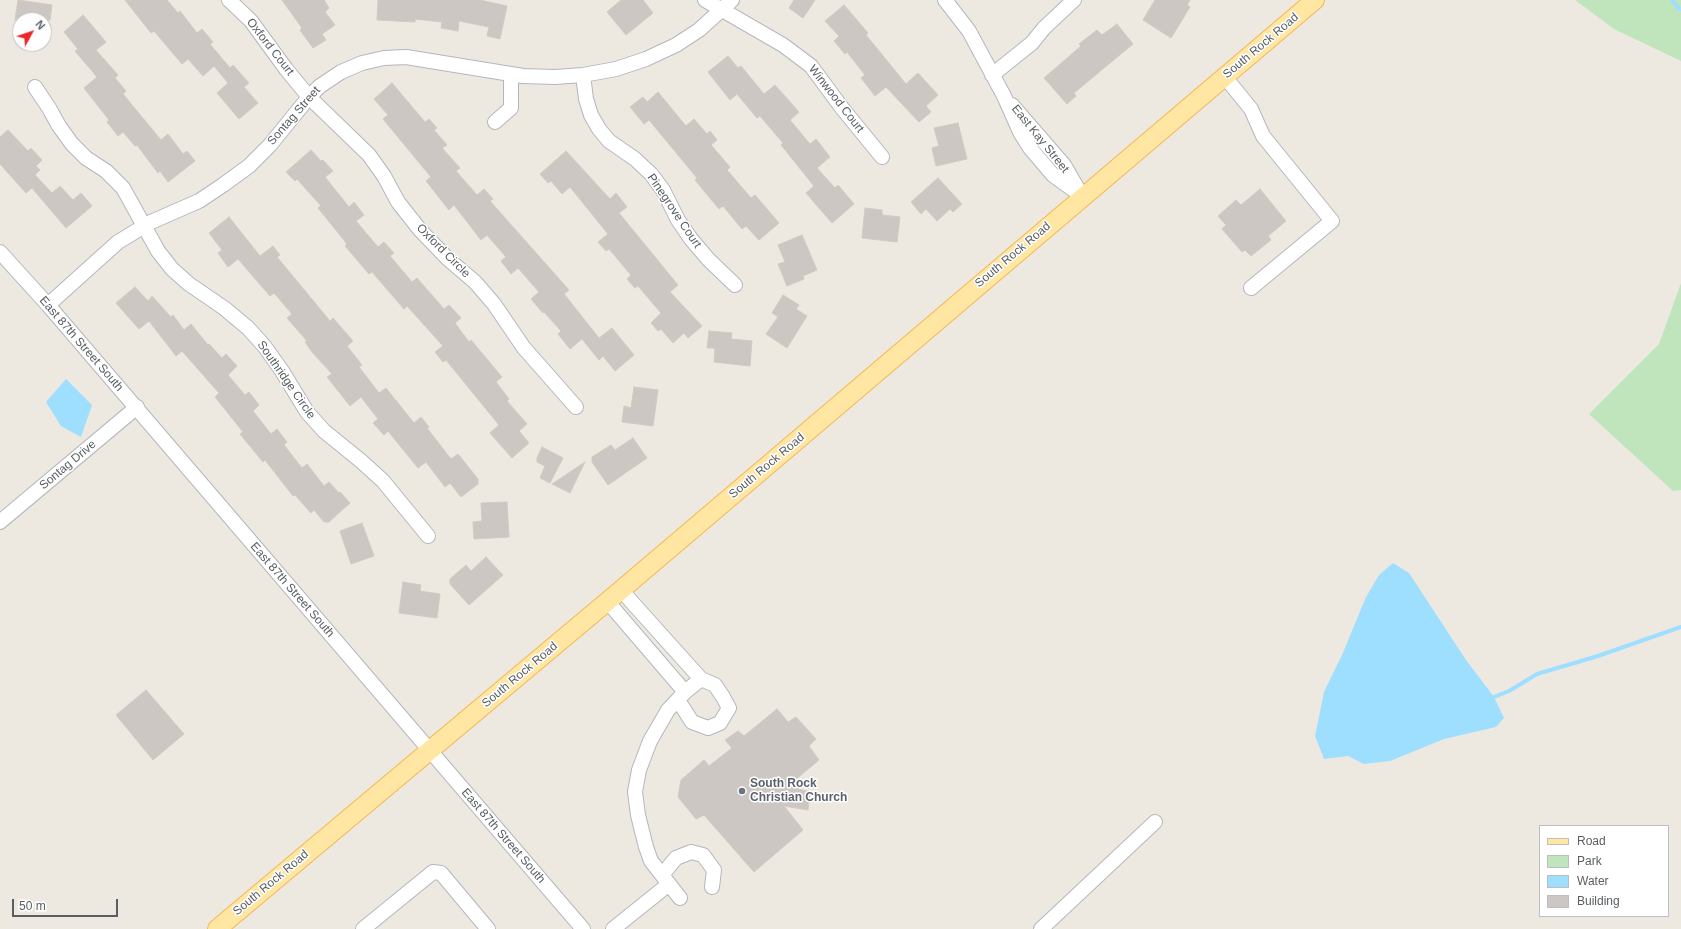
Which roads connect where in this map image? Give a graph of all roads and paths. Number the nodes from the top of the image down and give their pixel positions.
1 (229, 0) edge
2 (705, 0) edge
3 (945, 0) edge
4 (1074, 0) edge
5 (1315, 0) edge
6 (727, 5) edge
7 (511, 74) junction
8 (583, 75) junction
9 (992, 75) junction
10 (1225, 77) junction
11 (35, 87) dead end
12 (309, 97) junction
13 (495, 122) dead end
14 (882, 157) dead end
15 (1082, 196) junction
16 (144, 226) junction
17 (0, 252) edge
18 (735, 285) dead end
19 (1251, 288) dead end
20 (48, 305) junction
21 (576, 407) dead end
22 (136, 408) junction
23 (0, 522) edge
24 (428, 536) dead end
25 (621, 590) junction
26 (607, 601) junction
27 (701, 679) junction
28 (681, 696) junction
29 (430, 751) junction
30 (1155, 822) dead end
31 (665, 880) junction
32 (712, 887) dead end
33 (680, 898) dead end
34 (216, 929) edge
35 (363, 929) edge
36 (488, 929) edge
37 (583, 929) edge
38 (613, 929) edge
39 (1041, 929) edge

1 - 12 street, Oxford Court
2 - 6 street, Winwood Court
3 - 9 street, East Kay Street
4 - 9 street
5 - 10 main road, South Rock Road
6 - 8 street, Sontag Street
6 - 14 street, Winwood Court
7 - 8 street, Sontag Street
7 - 12 street, Sontag Street
7 - 13 street
8 - 18 street, Pinegrove Court
9 - 15 street, East Kay Street
10 - 15 main road, South Rock Road
10 - 19 street
11 - 16 street, Southridge Circle
12 - 16 street, Sontag Street
12 - 21 street, Oxford Circle
15 - 25 main road, South Rock Road
16 - 20 street, Sontag Street
16 - 24 street, Southridge Circle
17 - 20 street, East 87th Street South
20 - 22 street, East 87th Street South
22 - 23 street, Sontag Drive
22 - 29 street, East 87th Street South
25 - 26 main road, South Rock Road
25 - 27 street
26 - 28 street
26 - 29 main road, South Rock Road
27 - 28 street
27 - 28 street
28 - 31 street
29 - 34 main road, South Rock Road
29 - 37 street, East 87th Street South
30 - 39 street
31 - 32 street
31 - 33 street
31 - 38 street
35 - 36 street

